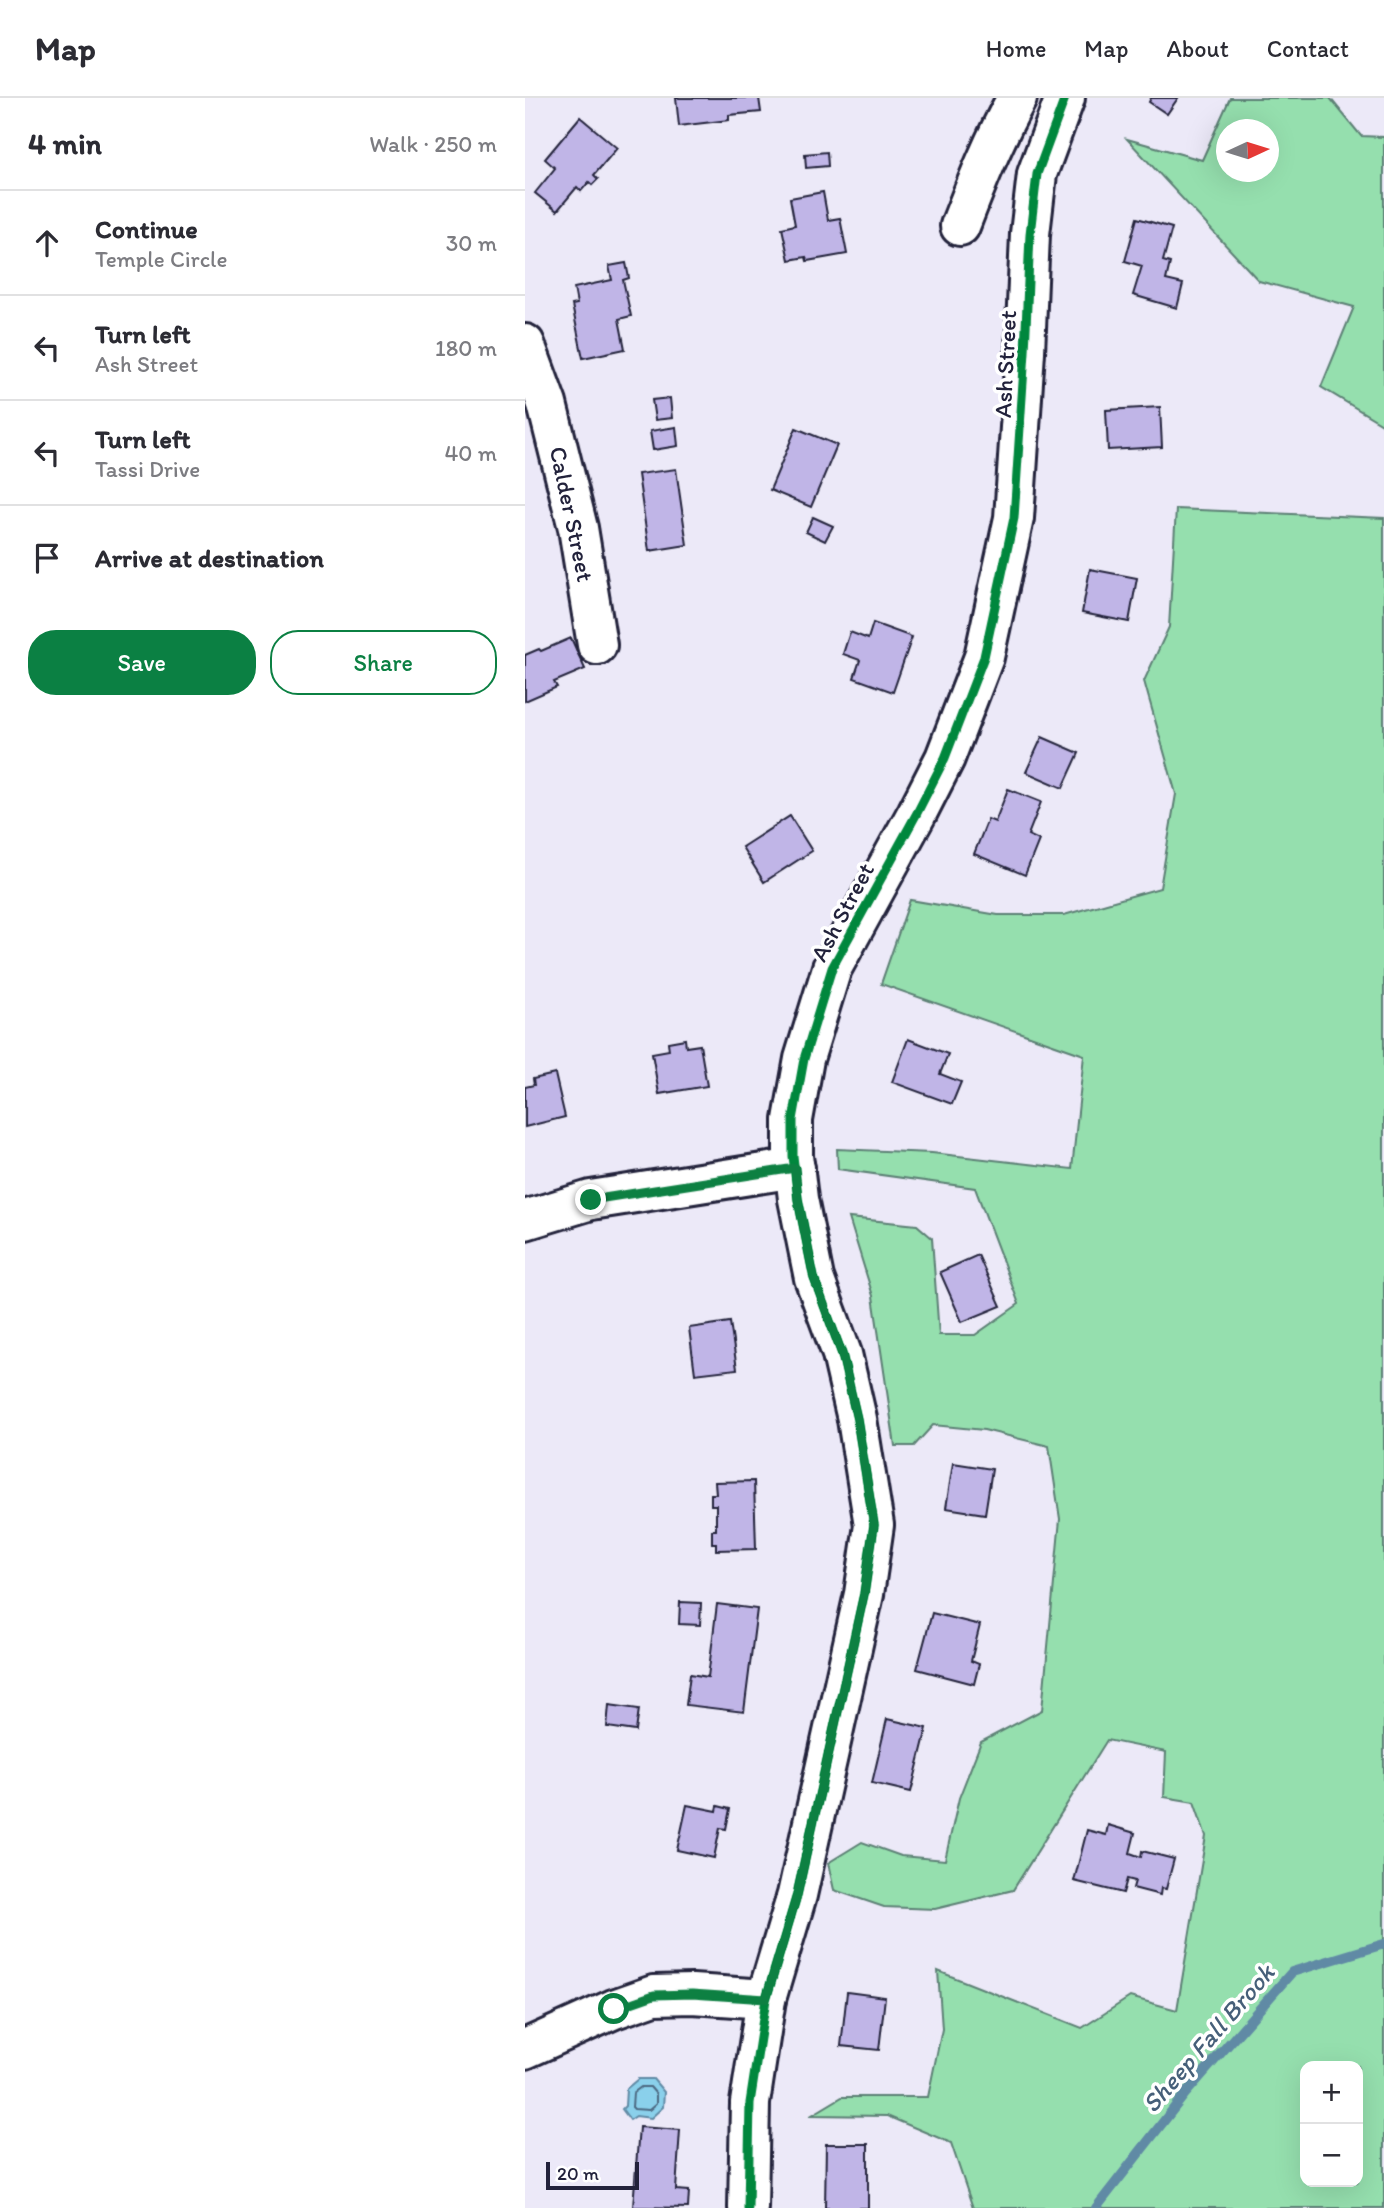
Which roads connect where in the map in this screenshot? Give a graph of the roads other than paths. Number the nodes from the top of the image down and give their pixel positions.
1 (1017, 98) edge
2 (1065, 98) edge
3 (960, 226) dead end
4 (525, 344) edge
5 (536, 406) edge
6 (597, 645) dead end
7 (795, 1168) junction
8 (525, 1220) edge
9 (766, 1999) junction
10 (525, 2049) edge
11 (748, 2208) edge

1 - 3 street
2 - 7 street, Ash Street
4 - 5 street, Calder Street
5 - 6 street, Calder Street
7 - 8 street
7 - 9 street, Ash Street
9 - 10 street
9 - 11 street, Ash Street

